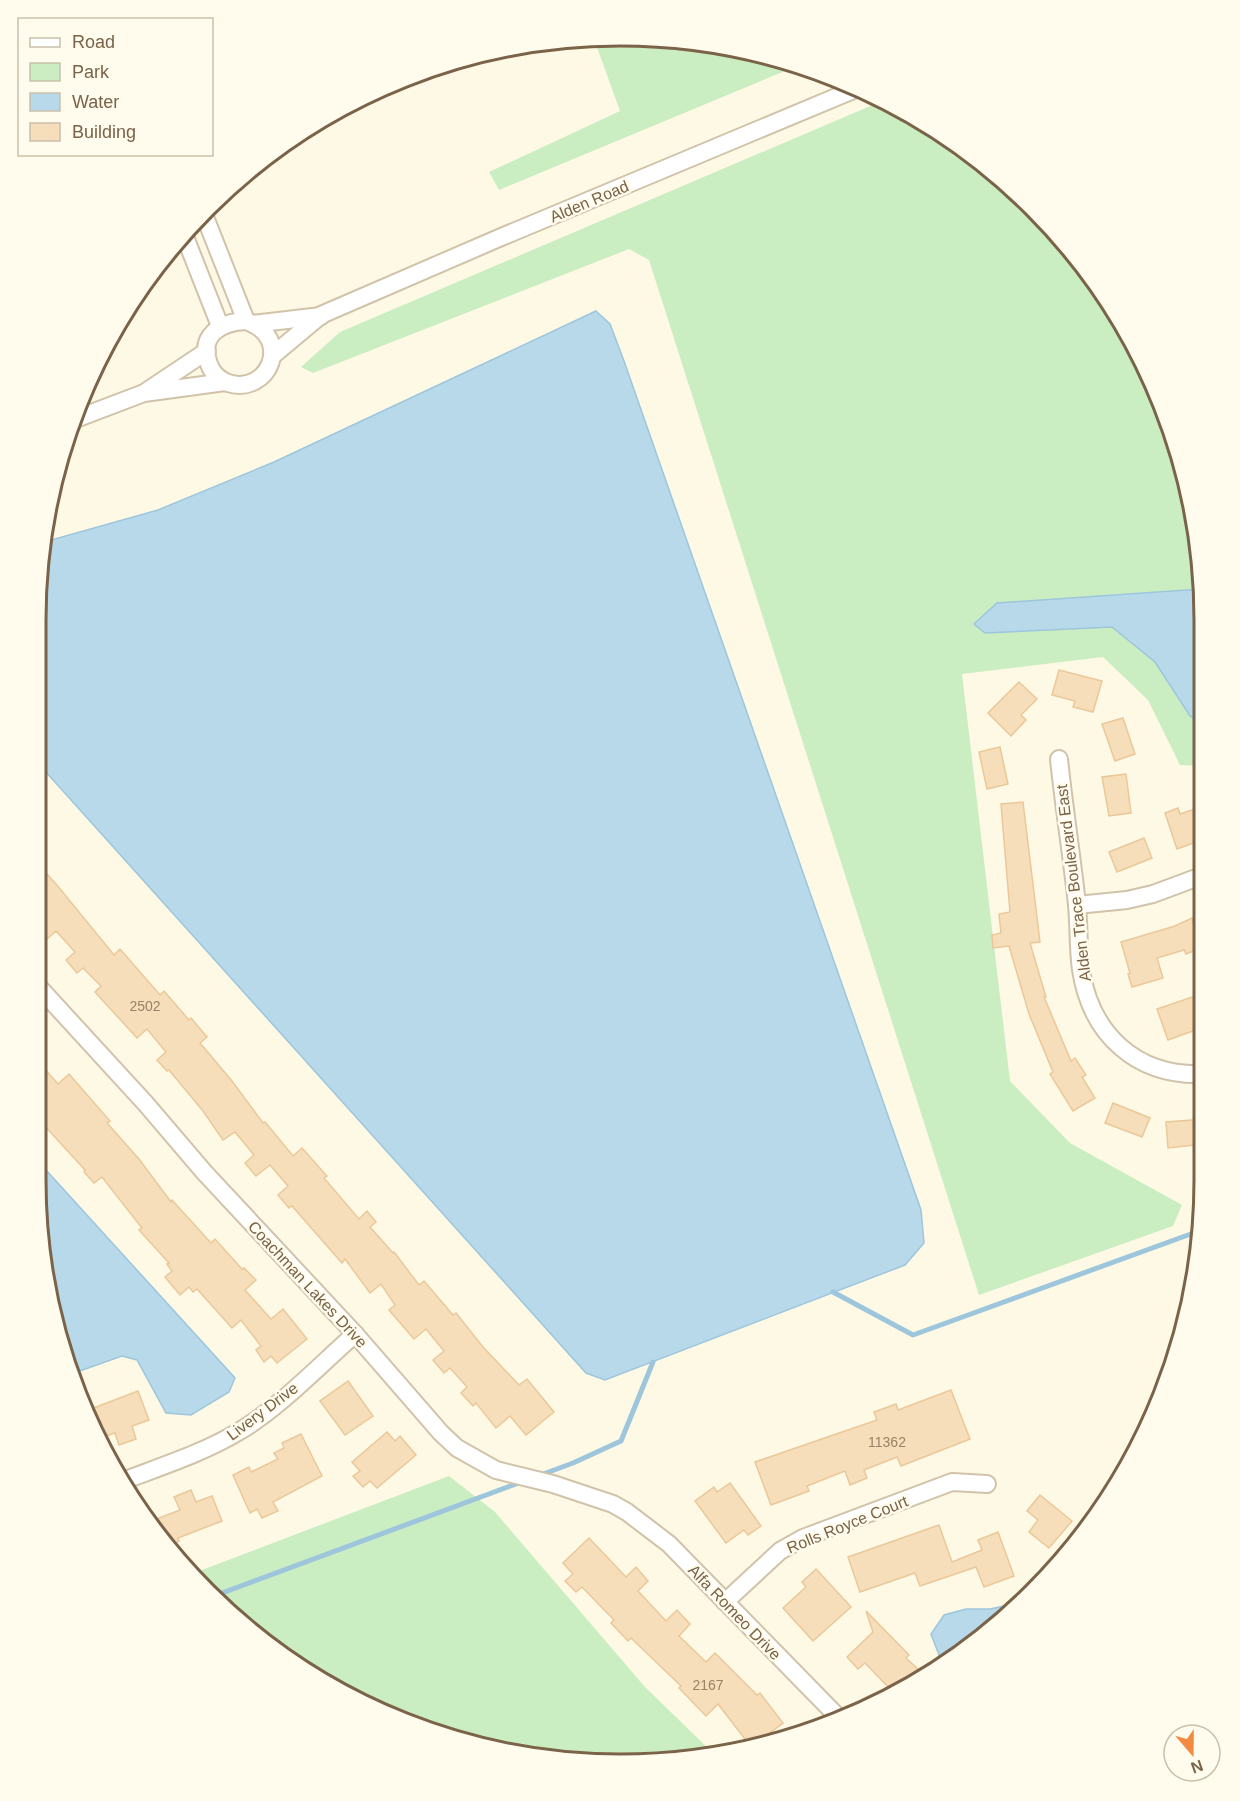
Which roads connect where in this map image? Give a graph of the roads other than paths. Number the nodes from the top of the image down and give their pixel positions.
1 (846, 93) edge
2 (207, 222) edge
3 (187, 244) edge
4 (321, 315) junction
5 (250, 322) junction
6 (220, 326) junction
7 (207, 351) junction
8 (272, 356) junction
9 (225, 382) junction
10 (144, 393) junction
11 (85, 416) edge
12 (1059, 759) dead end
13 (1194, 879) edge
14 (1077, 905) junction
15 (46, 995) edge
16 (1194, 1074) edge
17 (355, 1334) junction
18 (130, 1478) edge
19 (987, 1484) dead end
20 (627, 1512) joint
21 (725, 1602) junction
22 (834, 1713) edge

1 - 4 street, Alden Road
2 - 5 street
3 - 6 street
4 - 5 street, Alden Road
4 - 8 street, Alden Road
5 - 6 street
5 - 8 street
6 - 7 street
7 - 9 street
7 - 10 street
8 - 9 street
9 - 10 street
10 - 11 street
12 - 14 street, Alden Trace Boulevard East
13 - 14 street
14 - 16 street, Alden Trace Boulevard East
15 - 17 street, Coachman Lakes Drive
17 - 18 street, Livery Drive
17 - 20 street, Coachman Lakes Drive
19 - 21 street, Rolls Royce Court
20 - 21 street, Alfa Romeo Drive
21 - 22 street, Alfa Romeo Drive

